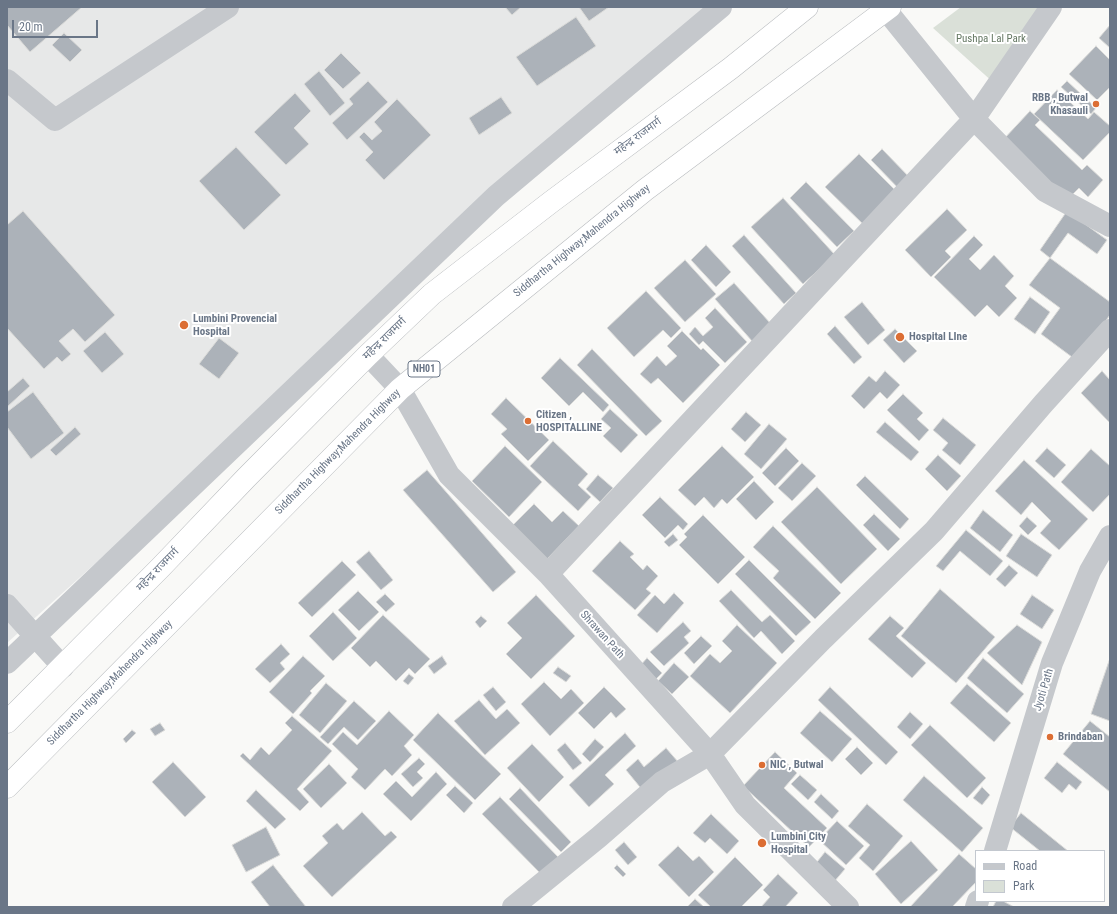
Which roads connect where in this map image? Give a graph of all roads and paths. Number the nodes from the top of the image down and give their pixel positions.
1 (228, 7) edge
2 (721, 7) edge
3 (808, 7) edge
4 (1051, 7) edge
5 (888, 8) edge
6 (7, 80) edge
7 (974, 119) junction
8 (1110, 226) edge
9 (1110, 330) edge
10 (368, 355) junction
11 (400, 389) junction
12 (1110, 536) edge
13 (548, 574) junction
14 (7, 605) edge
15 (36, 636) junction
16 (7, 664) edge
17 (63, 667) junction
18 (7, 722) edge
19 (710, 754) junction
20 (7, 787) edge
21 (995, 850) edge
22 (513, 907) edge
23 (848, 907) edge

1 - 6 street
2 - 15 street
3 - 10 highway, महेन्द्र राजमार्ग
4 - 7 street
5 - 7 street
5 - 11 highway, Siddhartha Highway;Mahendra Highway / NH01
7 - 8 street
7 - 13 street
9 - 19 street
10 - 11 street, Shrawan Path
10 - 17 highway, महेन्द्र राजमार्ग
11 - 13 street, Shrawan Path
11 - 20 highway, Siddhartha Highway;Mahendra Highway / NH01
12 - 21 street, Jyoti Path
13 - 19 street, Shrawan Path
14 - 15 street
15 - 16 street
15 - 17 street
17 - 18 highway, महेन्द्र राजमार्ग
19 - 22 street
19 - 23 street, Shrawan Path

